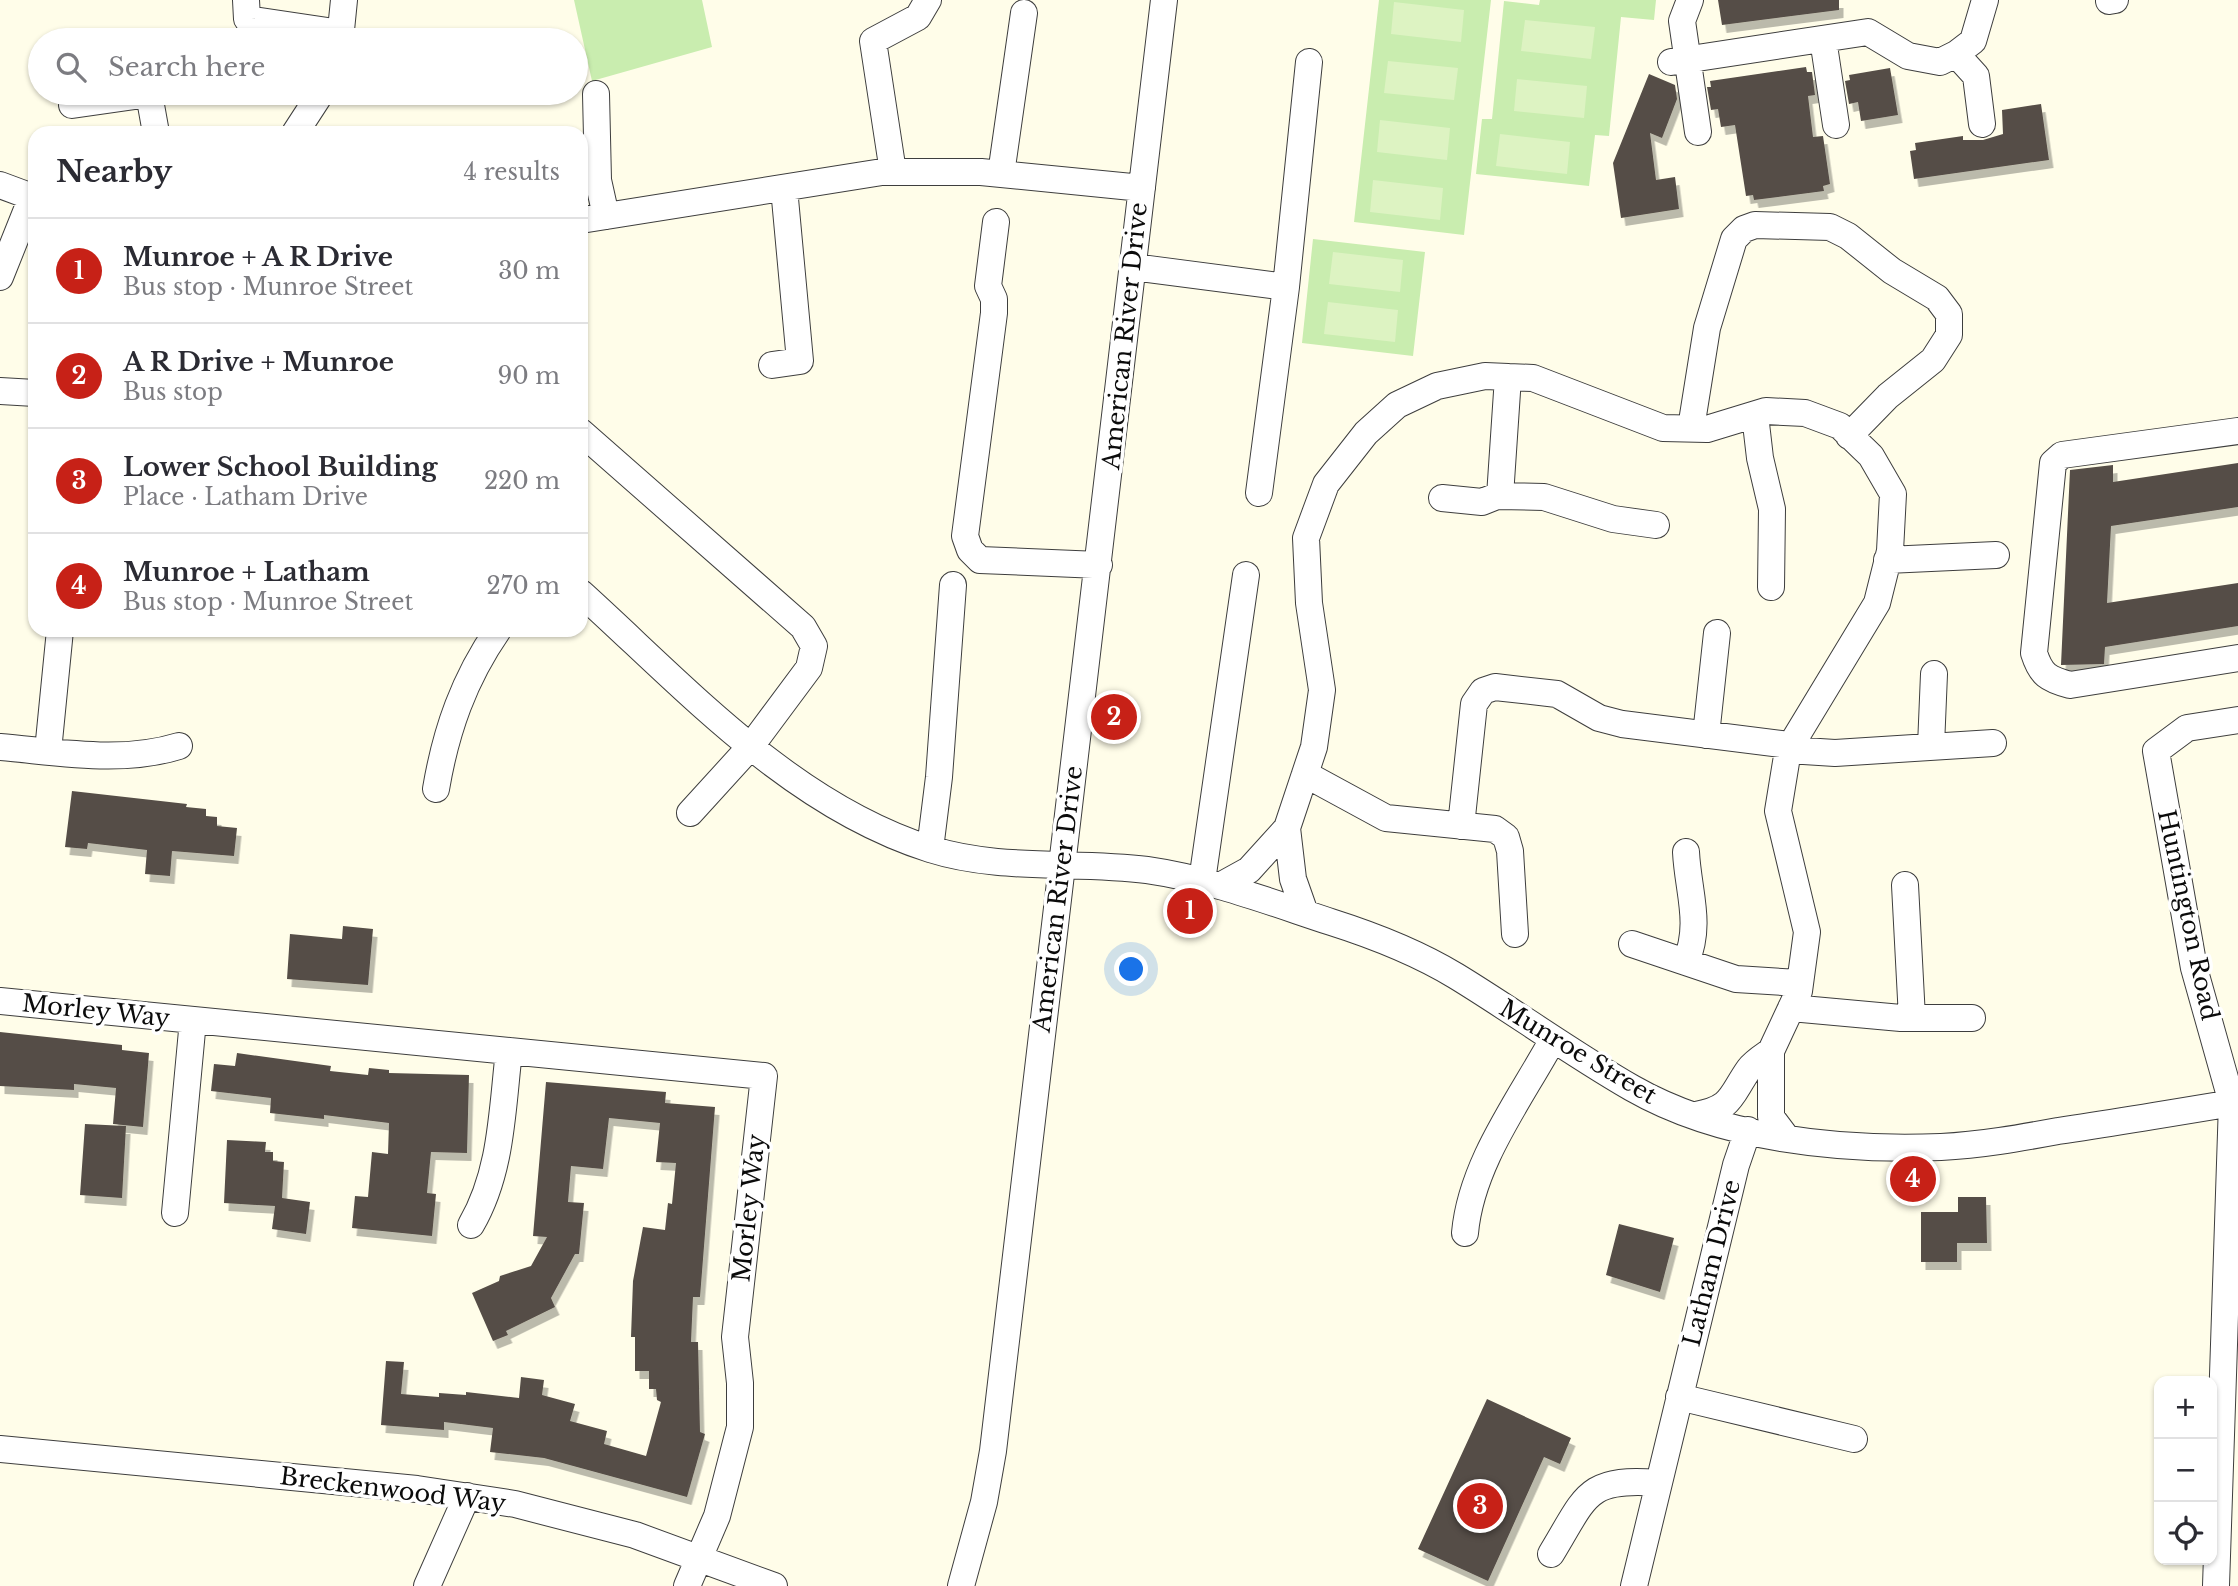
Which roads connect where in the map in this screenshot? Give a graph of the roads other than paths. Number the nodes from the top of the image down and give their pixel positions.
1 (928, 0) edge
2 (1164, 0) edge
3 (1690, 0) edge
4 (1984, 0) edge
5 (348, 1) edge
6 (247, 9) edge
7 (1024, 13) dead end
8 (312, 28) edge
9 (342, 28) edge
10 (1823, 39) junction
11 (1956, 54) junction
12 (1680, 61) junction
13 (1309, 62) dead end
14 (596, 94) dead end
15 (151, 105) edge
16 (314, 105) edge
17 (1982, 124) dead end
18 (1836, 125) dead end
19 (155, 126) edge
20 (302, 126) edge
21 (1698, 132) dead end
22 (893, 172) junction
23 (1001, 174) junction
24 (0, 185) edge
25 (784, 188) junction
26 (1142, 188) junction
27 (28, 195) edge
28 (28, 209) edge
29 (593, 218) edge
30 (996, 222) dead end
31 (1133, 267) junction
32 (0, 277) edge
33 (1286, 287) junction
34 (772, 365) dead end
35 (1508, 377) junction
36 (0, 391) edge
37 (28, 393) edge
38 (1755, 415) junction
39 (1691, 428) junction
40 (2238, 431) edge
41 (1849, 436) junction
42 (588, 438) edge
43 (1259, 493) dead end
44 (1500, 496) junction
45 (1441, 498) dead end
46 (1656, 525) dead end
47 (1996, 555) dead end
48 (1887, 560) junction
49 (1099, 565) junction
50 (1246, 575) dead end
51 (953, 585) dead end
52 (1772, 587) dead end
53 (588, 599) edge
54 (1717, 633) dead end
55 (59, 637) edge
56 (494, 637) edge
57 (2238, 658) edge
58 (1934, 674) dead end
59 (2238, 720) edge
60 (1706, 735) junction
61 (1993, 743) dead end
62 (178, 746) dead end
63 (751, 746) junction
64 (1931, 746) junction
65 (0, 747) edge
66 (1789, 747) junction
67 (48, 751) junction
68 (1305, 774) junction
69 (436, 789) dead end
70 (690, 813) dead end
71 (1461, 826) junction
72 (1287, 828) junction
73 (930, 849) junction
74 (1686, 852) dead end
75 (1062, 863) junction
76 (1211, 884) junction
77 (1905, 885) dead end
78 (1305, 913) junction
79 (1515, 934) dead end
80 (1632, 944) dead end
81 (1686, 962) junction
82 (1799, 983) junction
83 (0, 1001) edge
84 (1791, 1008) junction
85 (1912, 1018) junction
86 (1972, 1018) dead end
87 (193, 1020) junction
88 (1552, 1041) junction
89 (509, 1051) junction
90 (1771, 1051) junction
91 (2235, 1103) edge
92 (1696, 1115) junction
93 (1748, 1130) junction
94 (1786, 1137) junction
95 (175, 1213) dead end
96 (471, 1225) dead end
97 (1465, 1233) dead end
98 (1679, 1397) junction
99 (1854, 1439) dead end
100 (0, 1449) edge
101 (1658, 1483) junction
102 (467, 1496) junction
103 (1551, 1554) dead end
104 (699, 1559) junction
105 (427, 1586) edge
106 (687, 1586) edge
107 (774, 1586) edge
108 (961, 1586) edge
109 (1634, 1586) edge
110 (2216, 1586) edge

1 - 22 street
2 - 26 street, American River Drive
3 - 12 street
4 - 11 street
5 - 9 street
6 - 8 street
7 - 23 street
10 - 11 street
10 - 12 street
10 - 18 street
11 - 17 street
12 - 21 street
13 - 33 street
14 - 29 street
15 - 19 street
16 - 20 street
22 - 23 street
22 - 25 street
23 - 26 street
24 - 27 street
25 - 29 street
25 - 34 street
26 - 31 street, American River Drive
28 - 32 street
30 - 49 street
31 - 33 street
31 - 49 street, American River Drive
33 - 43 street
35 - 39 street
35 - 44 street
35 - 68 street
36 - 37 street
38 - 39 street
38 - 41 street
38 - 52 street
39 - 41 street
40 - 57 street
41 - 48 street
42 - 63 street
44 - 45 street
44 - 46 street
47 - 48 street
48 - 66 street
49 - 75 street, American River Drive
50 - 76 street
51 - 73 street
53 - 63 street, Munroe Street
54 - 60 street
55 - 67 street
56 - 69 street
58 - 64 street
59 - 91 street, Huntington Road
60 - 66 street
60 - 71 street
61 - 64 street
62 - 67 street
63 - 70 street
63 - 73 street, Munroe Street
64 - 66 street
65 - 67 street
66 - 82 street
68 - 71 street
68 - 72 street
71 - 79 street
72 - 76 street
72 - 78 street
73 - 75 street, Munroe Street
74 - 81 street
75 - 76 street, Munroe Street
75 - 108 street, American River Drive
76 - 78 street, Munroe Street
77 - 85 street
78 - 88 street, Munroe Street
80 - 81 street
81 - 82 street
82 - 84 street
83 - 87 street, Morley Way
84 - 85 street
84 - 90 street
85 - 86 street
87 - 89 street, Morley Way
87 - 95 street, Morley Way
88 - 92 street, Munroe Street
88 - 97 street
89 - 96 street
89 - 104 street, Morley Way
90 - 92 street
90 - 94 street
91 - 94 street, Munroe Street
91 - 110 street, Huntington Road
92 - 93 street, Munroe Street
93 - 94 street, Munroe Street
93 - 98 street, Latham Drive
98 - 99 street
98 - 101 street, Latham Drive
100 - 102 street, Breckenwood Way
101 - 103 street
101 - 109 street, Latham Drive
102 - 104 street, Breckenwood Way
102 - 105 street
104 - 106 street, Morley Way
104 - 107 street, Breckenwood Way

